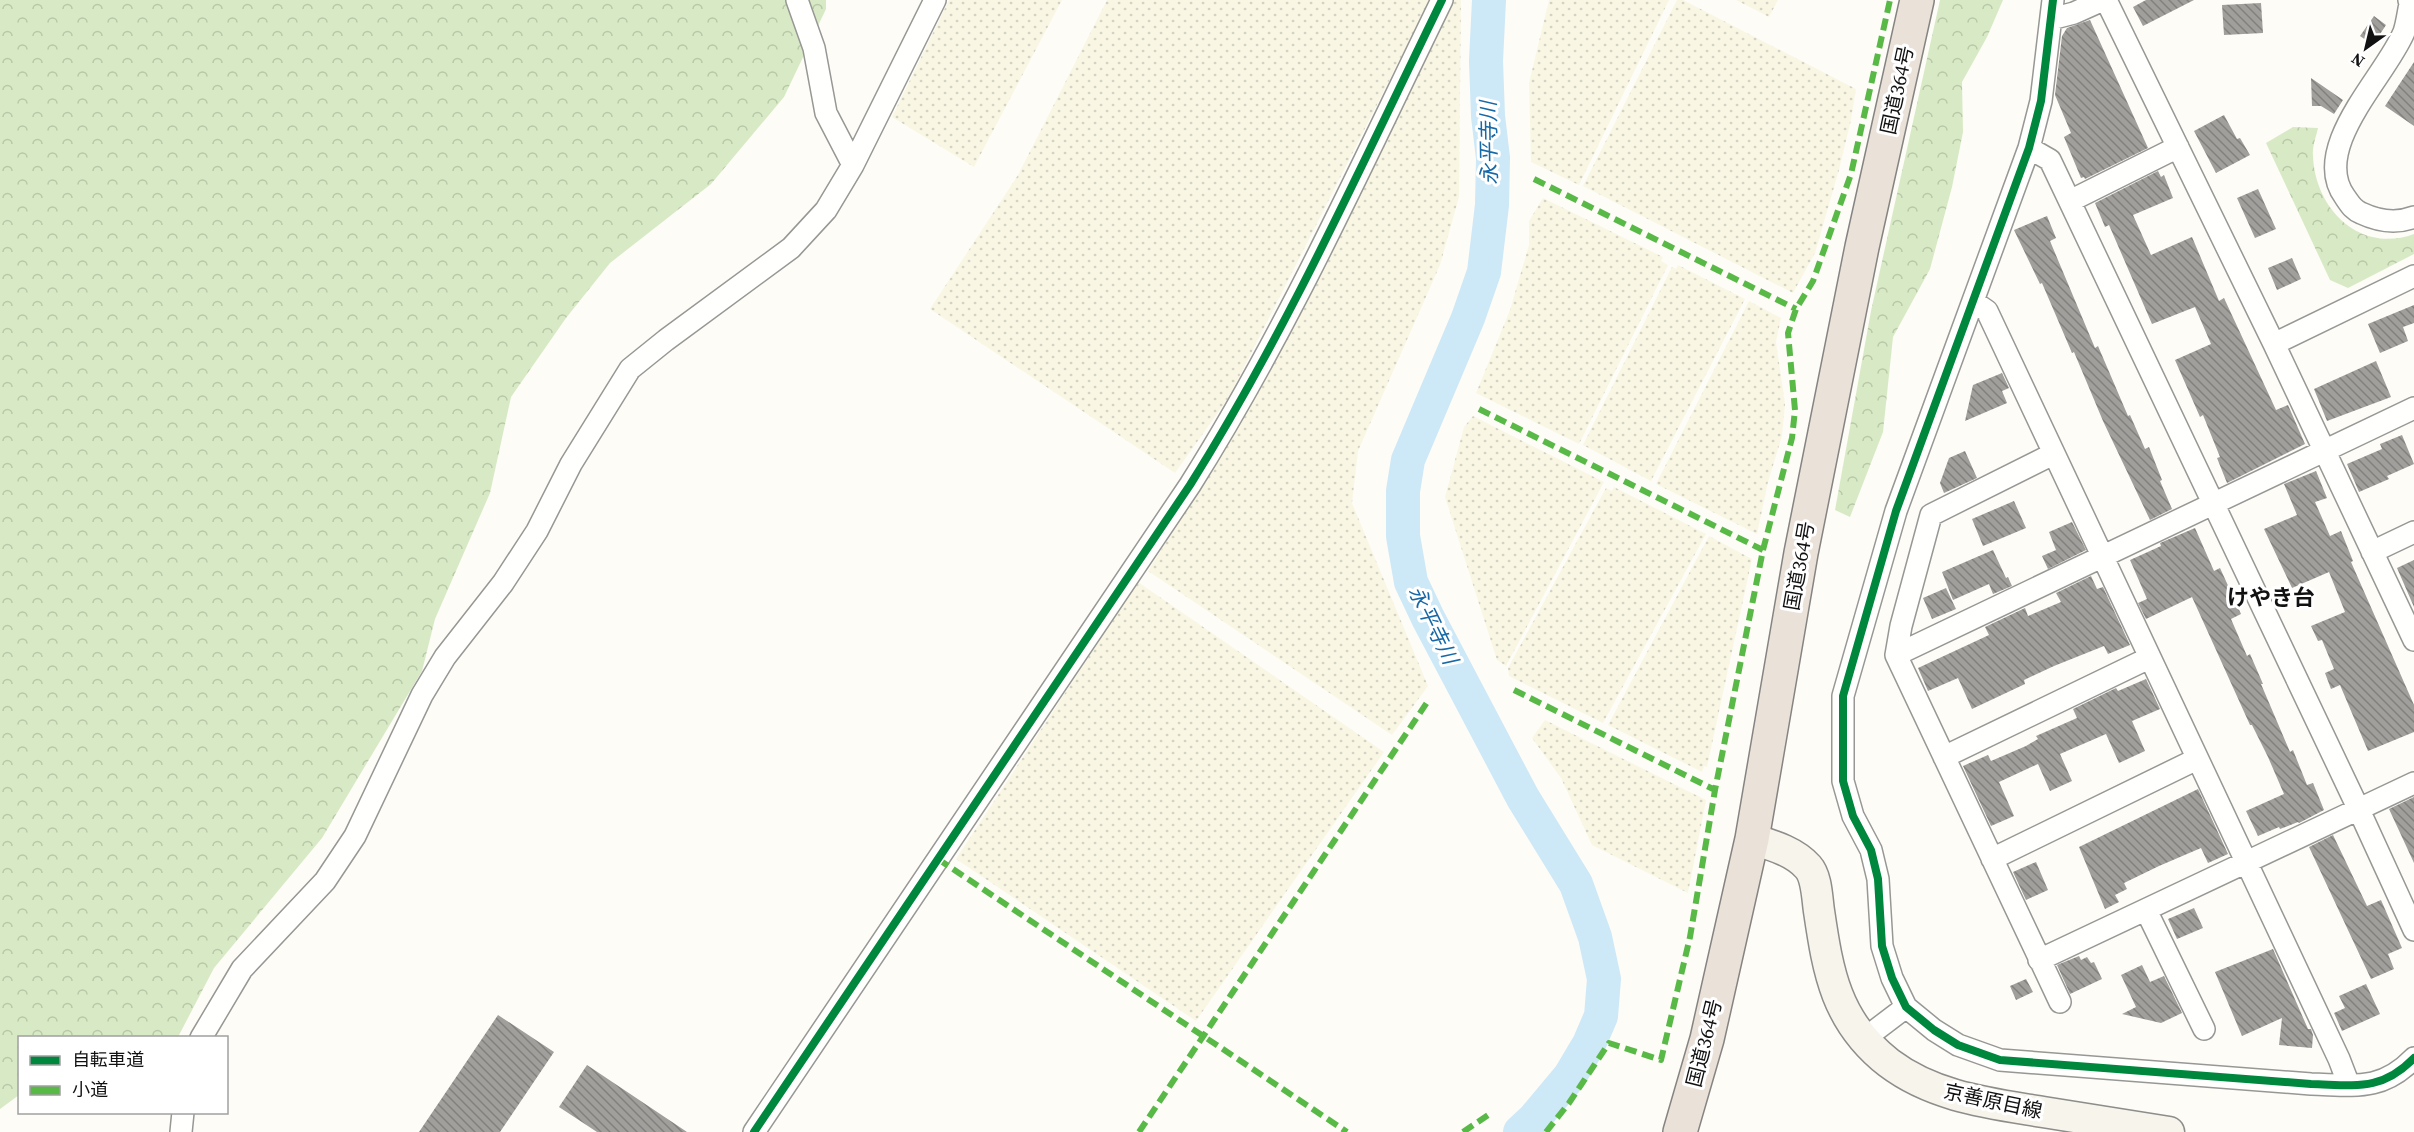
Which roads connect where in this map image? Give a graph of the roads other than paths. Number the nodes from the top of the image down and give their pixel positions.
1 (797, 0) edge
2 (935, 0) edge
3 (1442, 0) edge
4 (1917, 0) edge
5 (2105, 0) edge
6 (2409, 0) edge
7 (2052, 9) edge
8 (2178, 147) junction
9 (2029, 148) junction
10 (853, 165) junction
11 (2070, 201) junction
12 (2414, 217) edge
13 (2414, 276) edge
14 (1974, 302) junction
15 (2274, 345) junction
16 (2414, 408) edge
17 (2323, 452) junction
18 (2053, 454) junction
19 (2213, 502) junction
20 (2414, 532) edge
21 (2372, 552) junction
22 (2101, 556) junction
23 (2414, 640) edge
24 (1896, 655) junction
25 (2149, 658) junction
26 (1944, 757) junction
27 (2197, 759) junction
28 (2414, 783) edge
29 (2359, 810) junction
30 (1752, 839) junction
31 (1992, 859) junction
32 (2246, 862) junction
33 (2146, 910) junction
34 (2414, 930) edge
35 (2039, 960) junction
36 (2060, 1002) dead end
37 (1906, 1007) junction
38 (2204, 1029) dead end
39 (202, 1036) edge
40 (1864, 1039) junction
41 (2414, 1059) edge
42 (2349, 1085) junction
43 (183, 1114) edge
44 (181, 1132) edge
45 (754, 1132) edge
46 (1680, 1132) edge
47 (2169, 1132) edge

1 - 10 street
2 - 10 street
3 - 45 street
4 - 30 highway, 国道364号
5 - 7 street
5 - 8 street
6 - 12 street
7 - 9 street
8 - 11 street
8 - 15 street
9 - 11 street
9 - 14 street
10 - 39 street
11 - 19 street
13 - 15 street
14 - 18 street
14 - 37 street
15 - 17 street
16 - 17 street
17 - 19 street
17 - 21 street
18 - 22 street
18 - 24 street
19 - 22 street
19 - 29 street
20 - 21 street
21 - 23 street
22 - 24 street
22 - 25 street
24 - 26 street
25 - 26 street
25 - 27 street
26 - 31 street
27 - 31 street
27 - 32 street
28 - 29 street
29 - 32 street
29 - 34 street
30 - 40 main road, 京善原目線
30 - 46 highway, 国道364号
31 - 35 street
32 - 33 street
32 - 42 street
33 - 35 street
33 - 38 street
35 - 36 street
37 - 40 street
37 - 42 street
40 - 47 main road, 京善原目線
41 - 42 street
43 - 44 street

